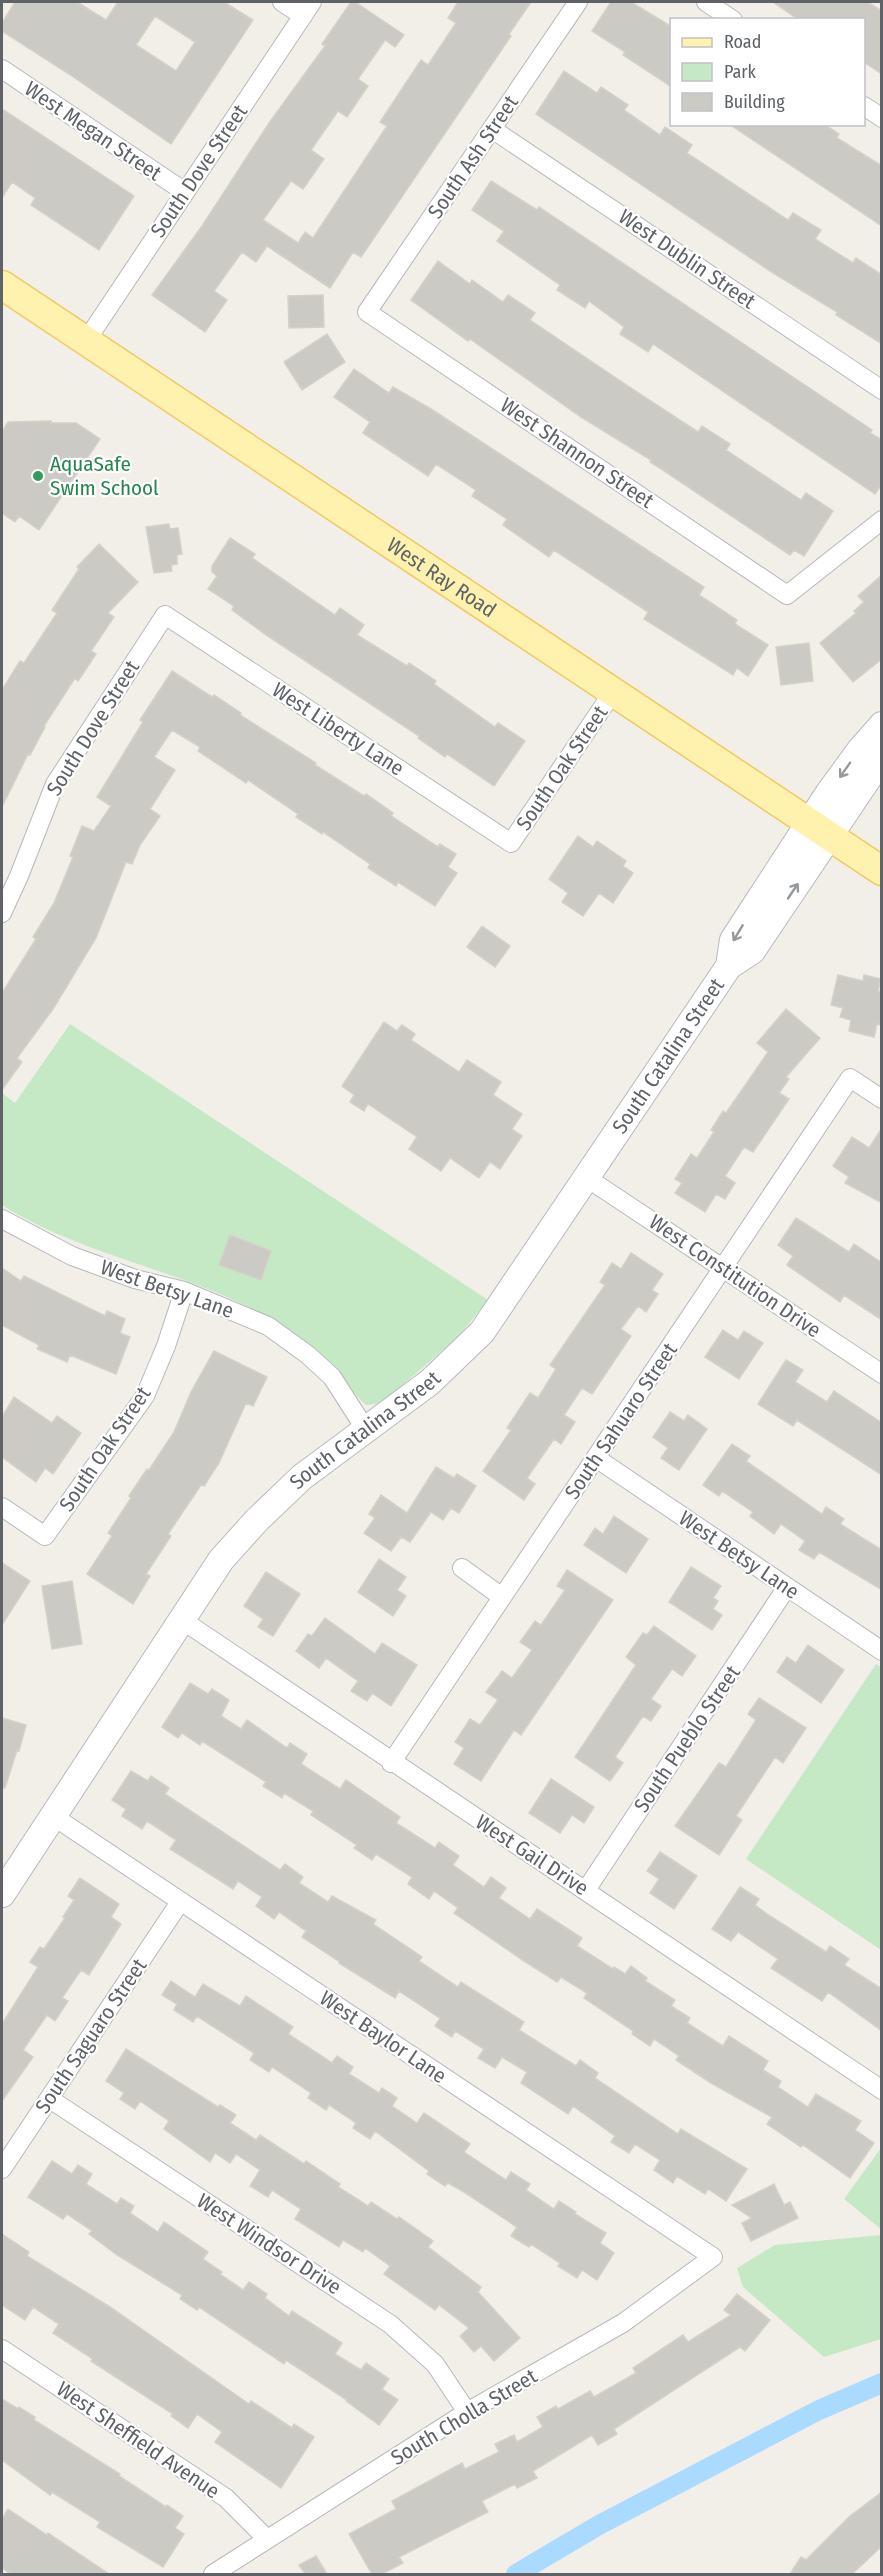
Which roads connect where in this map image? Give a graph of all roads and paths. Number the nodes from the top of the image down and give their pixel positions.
1 (282, 2) edge
2 (578, 2) edge
3 (706, 2) edge
4 (307, 9) edge
5 (730, 18) edge
6 (2, 69) edge
7 (865, 107) edge
8 (882, 118) edge
9 (492, 129) junction
10 (185, 192) junction
11 (2, 285) edge
12 (367, 312) joint
13 (86, 341) junction
14 (882, 390) edge
15 (882, 520) edge
16 (165, 615) joint
17 (614, 692) junction
18 (882, 725) edge
19 (882, 758) edge
20 (820, 830) junction
21 (511, 843) joint
22 (882, 871) edge
23 (2, 913) edge
24 (882, 1099) edge
25 (587, 1178) junction
26 (2, 1219) edge
27 (723, 1268) junction
28 (184, 1291) junction
29 (882, 1374) edge
30 (366, 1430) junction
31 (596, 1458) junction
32 (2, 1507) edge
33 (462, 1568) dead end
34 (787, 1587) junction
35 (502, 1598) junction
36 (182, 1620) junction
37 (882, 1651) edge
38 (391, 1763) junction
39 (53, 1816) junction
40 (586, 1890) junction
41 (2, 1894) edge
42 (180, 1902) junction
43 (882, 2090) edge
44 (50, 2099) junction
45 (2, 2169) edge
46 (712, 2257) joint
47 (2, 2349) edge
48 (467, 2412) junction
49 (267, 2539) junction
50 (213, 2574) edge

1 - 4 street
2 - 9 street, South Ash Street
3 - 5 street
4 - 10 street, South Dove Street
6 - 10 street, West Megan Street
7 - 8 street
9 - 12 street, South Ash Street
9 - 14 street, West Dublin Street
10 - 13 street, South Dove Street
11 - 13 main road, West Ray Road
12 - 15 street, West Shannon Street
13 - 17 main road, West Ray Road
16 - 21 street, West Liberty Lane
16 - 23 street, South Dove Street
17 - 20 main road, West Ray Road
17 - 21 street, South Oak Street
18 -> 20 street, South Catalina Street
19 - 20 street, South Catalina Street
20 - 22 main road, West Ray Road
20 - 25 street, South Catalina Street
24 - 27 street, South Sahuaro Street
25 - 27 street, West Constitution Drive
25 - 30 street, South Catalina Street
26 - 28 street, West Betsy Lane
27 - 29 street, West Constitution Drive
27 - 31 street, South Sahuaro Street
28 - 30 street, West Betsy Lane
28 - 32 street, South Oak Street
30 - 36 street, South Catalina Street
31 - 34 street, West Betsy Lane
31 - 35 street, South Sahuaro Street
33 - 35 street
34 - 37 street, West Betsy Lane
34 - 40 street, South Pueblo Street
35 - 38 street, South Sahuaro Street
36 - 38 street, West Gail Drive
36 - 39 street, South Catalina Street
38 - 40 street, West Gail Drive
39 - 41 street, South Catalina Street
39 - 42 street, West Baylor Lane
40 - 43 street, West Gail Drive
42 - 44 street, South Saguaro Street
42 - 46 street, West Baylor Lane
44 - 45 street, South Saguaro Street
44 - 48 street, West Windsor Drive
46 - 48 street, South Cholla Street
47 - 49 street, West Sheffield Avenue
48 - 49 street, South Cholla Street
49 - 50 street, South Cholla Street

